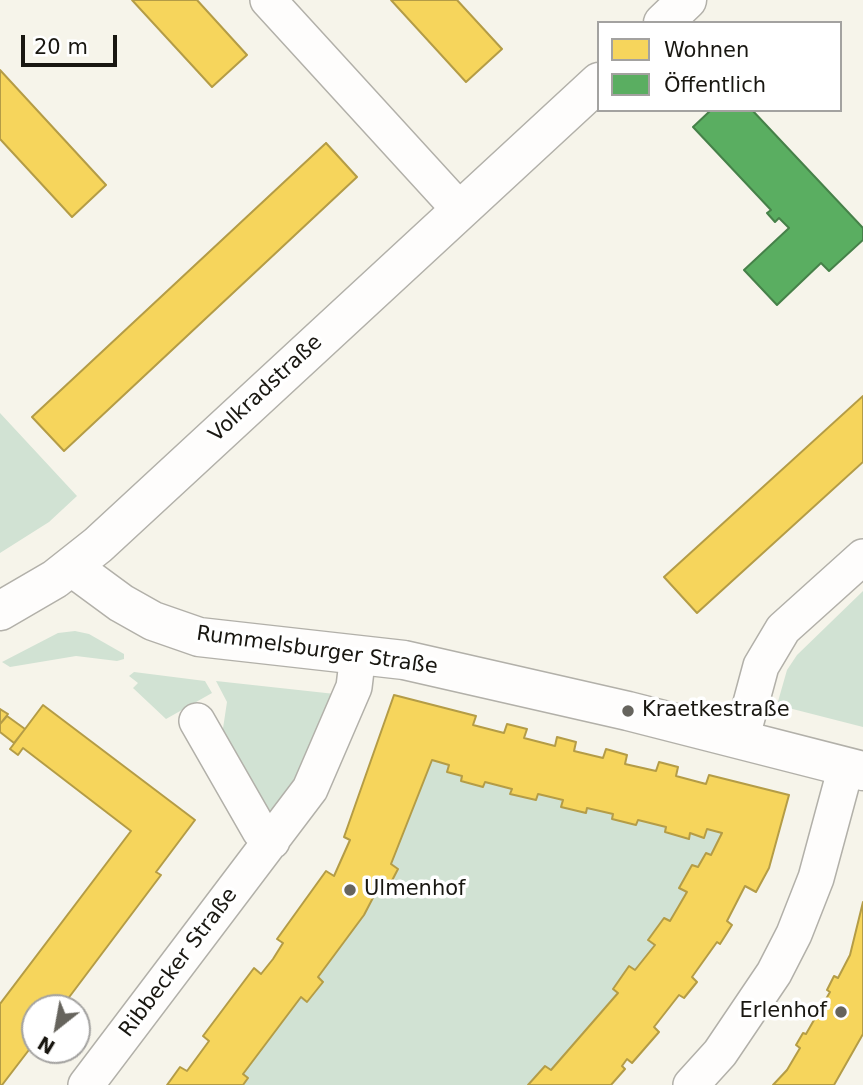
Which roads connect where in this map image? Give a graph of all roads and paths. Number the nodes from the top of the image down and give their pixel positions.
1 (268, 0) edge
2 (687, 0) edge
3 (665, 21) edge
4 (597, 84) edge
5 (460, 210) junction
6 (863, 557) edge
7 (72, 567) junction
8 (0, 611) edge
9 (358, 654) junction
10 (197, 721) dead end
11 (741, 740) junction
12 (855, 769) edge
13 (272, 841) junction
14 (86, 1085) edge
15 (691, 1085) edge

1 - 5 street
2 - 3 street
4 - 5 street, Volkradstraße
5 - 7 street, Volkradstraße
6 - 11 street
7 - 8 street
7 - 9 street, Rummelsburger Straße
9 - 11 street, Rummelsburger Straße
9 - 13 street, Ribbecker Straße
10 - 13 street
11 - 12 street, Rummelsburger Straße
12 - 15 street
13 - 14 street, Ribbecker Straße

